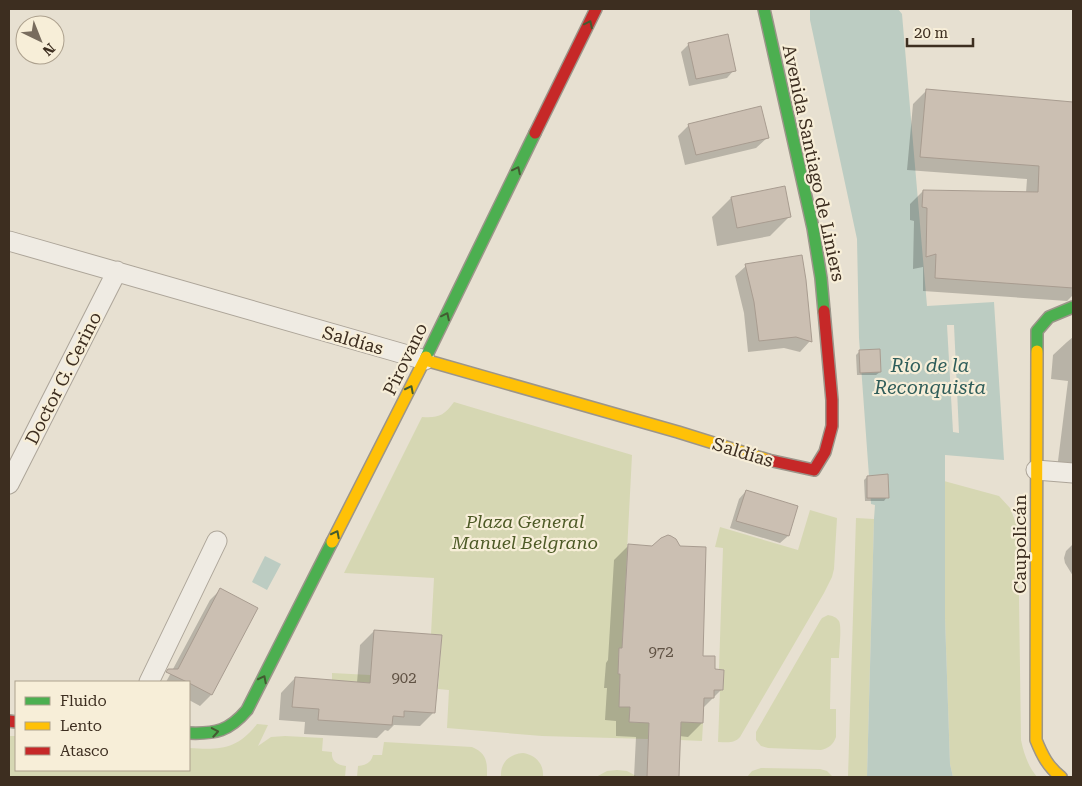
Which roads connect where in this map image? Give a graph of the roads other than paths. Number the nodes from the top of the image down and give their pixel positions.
1 (596, 9) edge
2 (764, 9) edge
3 (772, 9) edge
4 (767, 22) junction
5 (9, 241) edge
6 (117, 272) junction
7 (1073, 307) edge
8 (425, 360) junction
9 (814, 470) joint
10 (1036, 470) junction
11 (1073, 473) edge
12 (9, 484) edge
13 (218, 541) dead end
14 (149, 681) edge
15 (190, 733) edge
16 (1056, 774) edge

8 -> 1 street, Pirovano
2 - 4 street, Avenida Santiago de Liniers
3 - 4 street
4 - 9 street, Avenida Santiago de Liniers
5 - 6 street, Saldías
6 - 8 street, Saldías
6 - 12 street, Doctor G. Cerino
7 - 10 street, Caupolicán
8 - 9 street, Saldías
15 -> 8 street, Pirovano
10 - 11 street
10 - 16 street, Caupolicán
13 - 14 street

